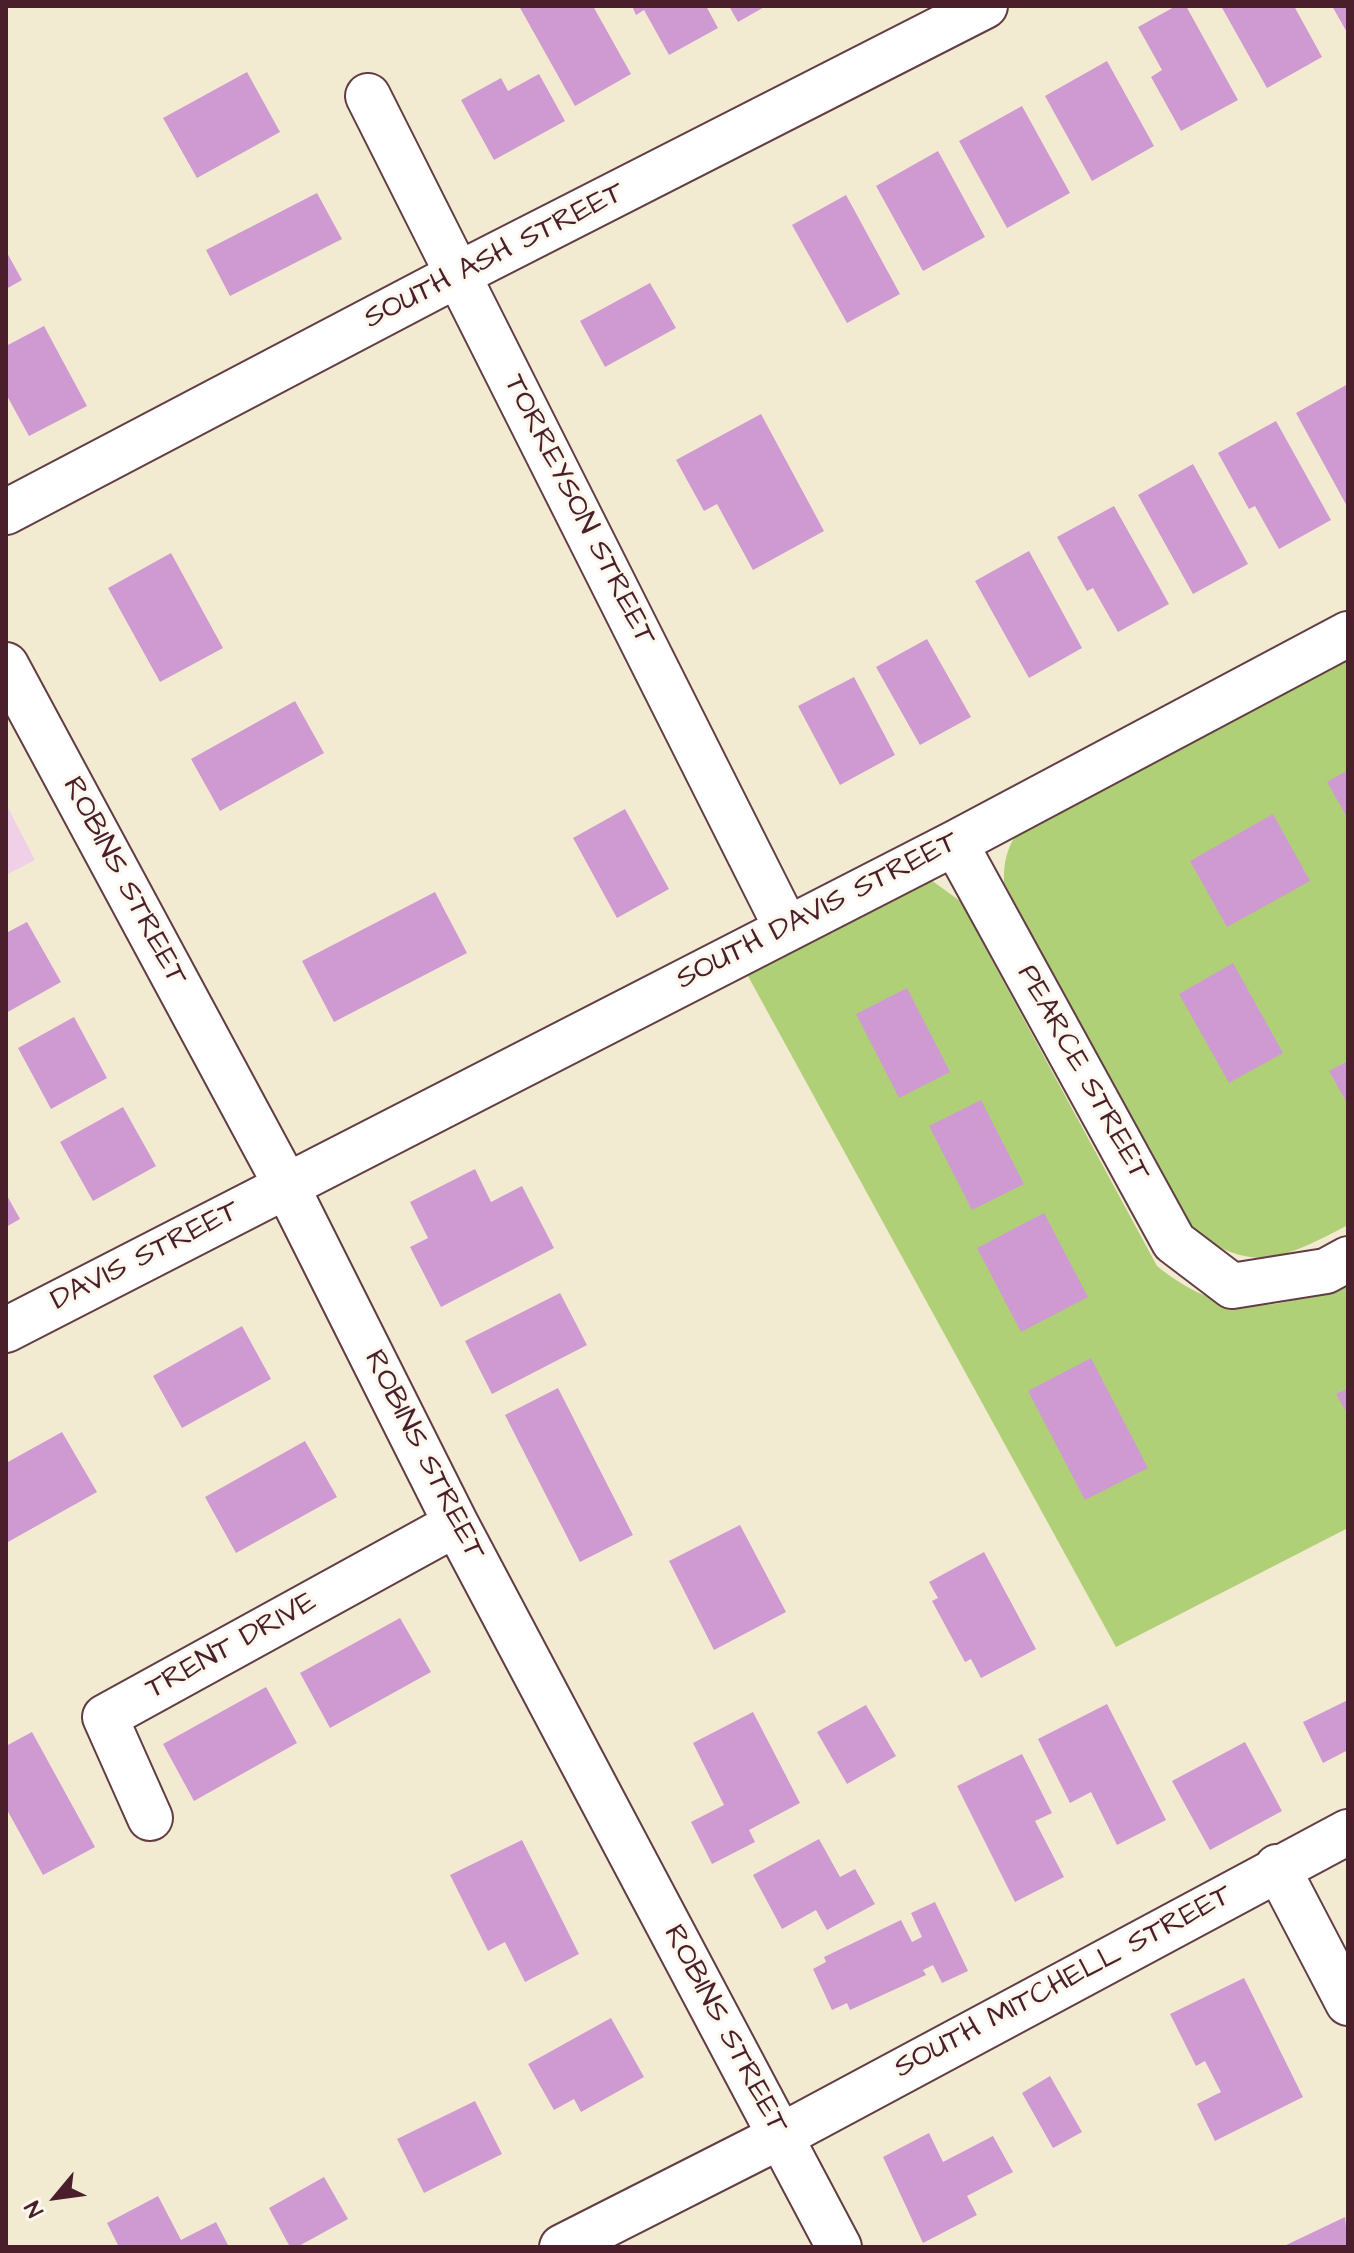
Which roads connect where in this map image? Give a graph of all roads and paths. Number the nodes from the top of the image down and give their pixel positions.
1 (985, 6) edge
2 (368, 96) dead end
3 (459, 274) junction
4 (6, 512) edge
5 (1348, 634) edge
6 (6, 665) edge
7 (955, 843) junction
8 (786, 927) junction
9 (286, 1185) junction
10 (1348, 1259) edge
11 (6, 1330) edge
12 (456, 1524) junction
13 (150, 1818) dead end
14 (1348, 1832) edge
15 (1277, 1867) junction
16 (1348, 2003) edge
17 (781, 2136) junction
18 (562, 2247) edge
19 (839, 2247) edge

1 - 3 street, SOUTH ASH STREET
2 - 3 street, TORREYSON STREET
3 - 4 street, SOUTH ASH STREET
3 - 8 street, TORREYSON STREET
5 - 7 street, SOUTH DAVIS STREET
6 - 9 street, ROBINS STREET
7 - 8 street, SOUTH DAVIS STREET
7 - 10 street, PEARCE STREET
8 - 9 street, SOUTH DAVIS STREET
9 - 11 street, DAVIS STREET
9 - 12 street, ROBINS STREET
12 - 13 street, TRENT DRIVE
12 - 17 street, ROBINS STREET
14 - 15 street, SOUTH MITCHELL STREET
15 - 16 street
15 - 17 street, SOUTH MITCHELL STREET
17 - 18 street, SOUTH MITCHELL STREET
17 - 19 street, ROBINS STREET

